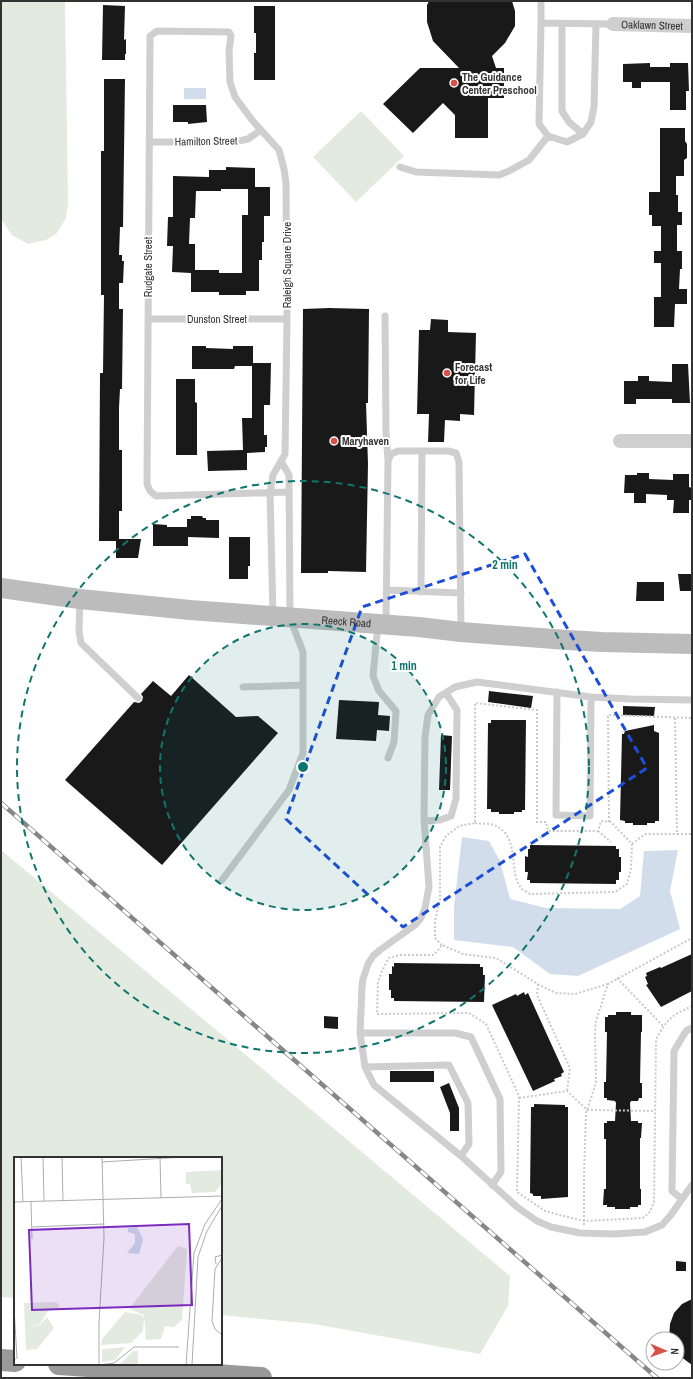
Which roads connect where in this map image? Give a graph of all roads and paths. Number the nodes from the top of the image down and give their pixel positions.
1 (541, 1) edge
2 (542, 23) junction
3 (562, 24) junction
4 (596, 24) junction
5 (613, 24) joint
6 (692, 26) edge
7 (232, 86) joint
8 (261, 130) junction
9 (584, 134) junction
10 (548, 136) junction
11 (149, 142) junction
12 (400, 167) dead end
13 (385, 316) dead end
14 (148, 319) junction
15 (287, 319) junction
16 (620, 441) dead end
17 (692, 441) edge
18 (422, 451) junction
19 (281, 461) junction
20 (388, 461) junction
21 (290, 492) junction
22 (270, 493) junction
23 (1, 588) edge
24 (387, 590) junction
25 (421, 592) junction
26 (461, 593) junction
27 (80, 599) junction
28 (282, 618) junction
29 (382, 624) junction
30 (462, 632) junction
31 (692, 644) edge
32 (303, 685) junction
33 (243, 687) dead end
34 (557, 692) junction
35 (446, 693) junction
36 (591, 697) junction
37 (138, 698) dead end
38 (692, 700) edge
39 (675, 718) junction
40 (692, 718) edge
41 (388, 758) dead end
42 (425, 821) junction
43 (609, 822) junction
44 (475, 823) junction
45 (548, 831) junction
46 (598, 831) junction
47 (677, 834) junction
48 (692, 834) edge
49 (537, 840) dead end
50 (611, 842) dead end
51 (632, 844) junction
52 (222, 880) dead end
53 (692, 938) edge
54 (442, 945) junction
55 (617, 978) junction
56 (538, 984) junction
57 (608, 984) junction
58 (692, 1006) edge
59 (663, 1026) junction
60 (692, 1028) edge
61 (360, 1033) junction
62 (365, 1067) junction
63 (568, 1092) junction
64 (519, 1098) junction
65 (587, 1110) junction
66 (655, 1111) junction
67 (461, 1156) junction
68 (692, 1185) edge
69 (492, 1186) junction
70 (682, 1199) junction
71 (584, 1221) junction
72 (584, 1233) junction
73 (1, 1360) edge
74 (14, 1361) edge
75 (73, 1365) edge
76 (261, 1378) edge

1 - 2 lane
2 - 3 lane
2 - 10 lane
3 - 4 lane
3 - 9 lane
4 - 5 lane
4 - 9 lane
5 - 6 street, Oaklawn Street
7 - 8 lane, Raleigh Square Drive
7 - 11 lane, Rudgate Street
8 - 11 lane, Hamilton Street
8 - 15 lane, Raleigh Square Drive
9 - 10 lane
10 - 12 lane
11 - 14 lane, Rudgate Street
13 - 20 lane
14 - 15 lane, Dunston Street
14 - 22 lane, Rudgate Street
15 - 19 lane, Raleigh Square Drive
16 - 17 street
18 - 20 lane
18 - 25 lane
18 - 26 lane
19 - 21 lane
19 - 22 lane, Raleigh Square Drive
20 - 24 lane
21 - 22 lane, Rudgate Street
21 - 28 lane
22 - 28 lane, Raleigh Square Drive
23 - 27 street, Reeck Road
24 - 25 lane
24 - 29 lane
25 - 26 lane
26 - 30 lane
27 - 28 street, Reeck Road
27 - 37 lane
28 - 29 street, Reeck Road
28 - 32 lane
29 - 30 street, Reeck Road
29 - 41 lane
30 - 31 street, Reeck Road
32 - 33 lane
32 - 52 lane
34 - 35 lane
34 - 36 lane
34 - 36 lane
35 - 42 lane
35 - 42 lane
36 - 38 lane
39 - 40 path
39 - 43 path
39 - 47 path
42 - 61 lane
43 - 46 path
43 - 51 path
44 - 45 path
44 - 51 path
44 - 54 path
45 - 46 path
45 - 49 path
46 - 50 path
47 - 48 path
47 - 51 path
53 - 55 path
54 - 56 path
54 - 64 path
55 - 57 path
55 - 59 path
56 - 57 path
56 - 63 path
57 - 65 path
58 - 59 path
59 - 66 path
60 - 70 lane
61 - 62 lane
61 - 69 lane
62 - 67 lane
62 - 67 lane
63 - 64 path
63 - 65 path
64 - 71 path
65 - 66 path
65 - 71 path
66 - 71 path
67 - 69 lane
68 - 70 lane
69 - 72 lane
70 - 72 lane
71 - 72 path
73 - 74 highway
75 - 76 highway

